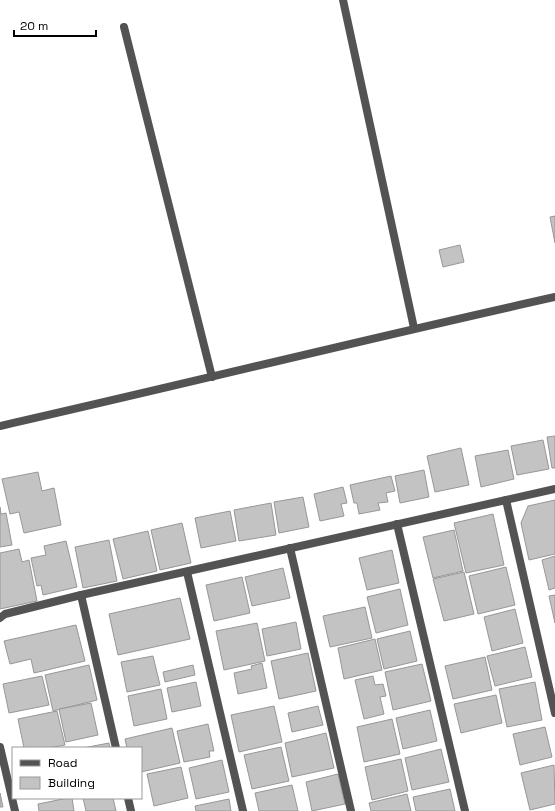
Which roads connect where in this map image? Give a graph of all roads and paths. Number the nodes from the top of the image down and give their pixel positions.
1 (343, 0) edge
2 (124, 27) dead end
3 (555, 297) edge
4 (414, 328) junction
5 (212, 377) junction
6 (0, 426) edge
7 (555, 489) edge
8 (506, 500) junction
9 (398, 524) junction
10 (290, 548) junction
11 (187, 572) junction
12 (81, 595) junction
13 (0, 618) edge
14 (555, 713) edge
15 (0, 747) edge
16 (116, 747) edge
17 (12, 798) edge
18 (12, 799) edge
19 (128, 799) edge
20 (15, 811) edge
21 (131, 811) edge
22 (243, 811) edge
23 (351, 811) edge
24 (465, 811) edge

1 - 4 street
2 - 5 street
3 - 4 street
4 - 5 street
5 - 6 street
7 - 8 street
8 - 9 street
8 - 14 street
9 - 10 street
9 - 24 street
10 - 11 street
10 - 23 street
11 - 12 street
11 - 22 street
12 - 13 street
12 - 16 street
15 - 17 street
18 - 20 street
19 - 21 street

